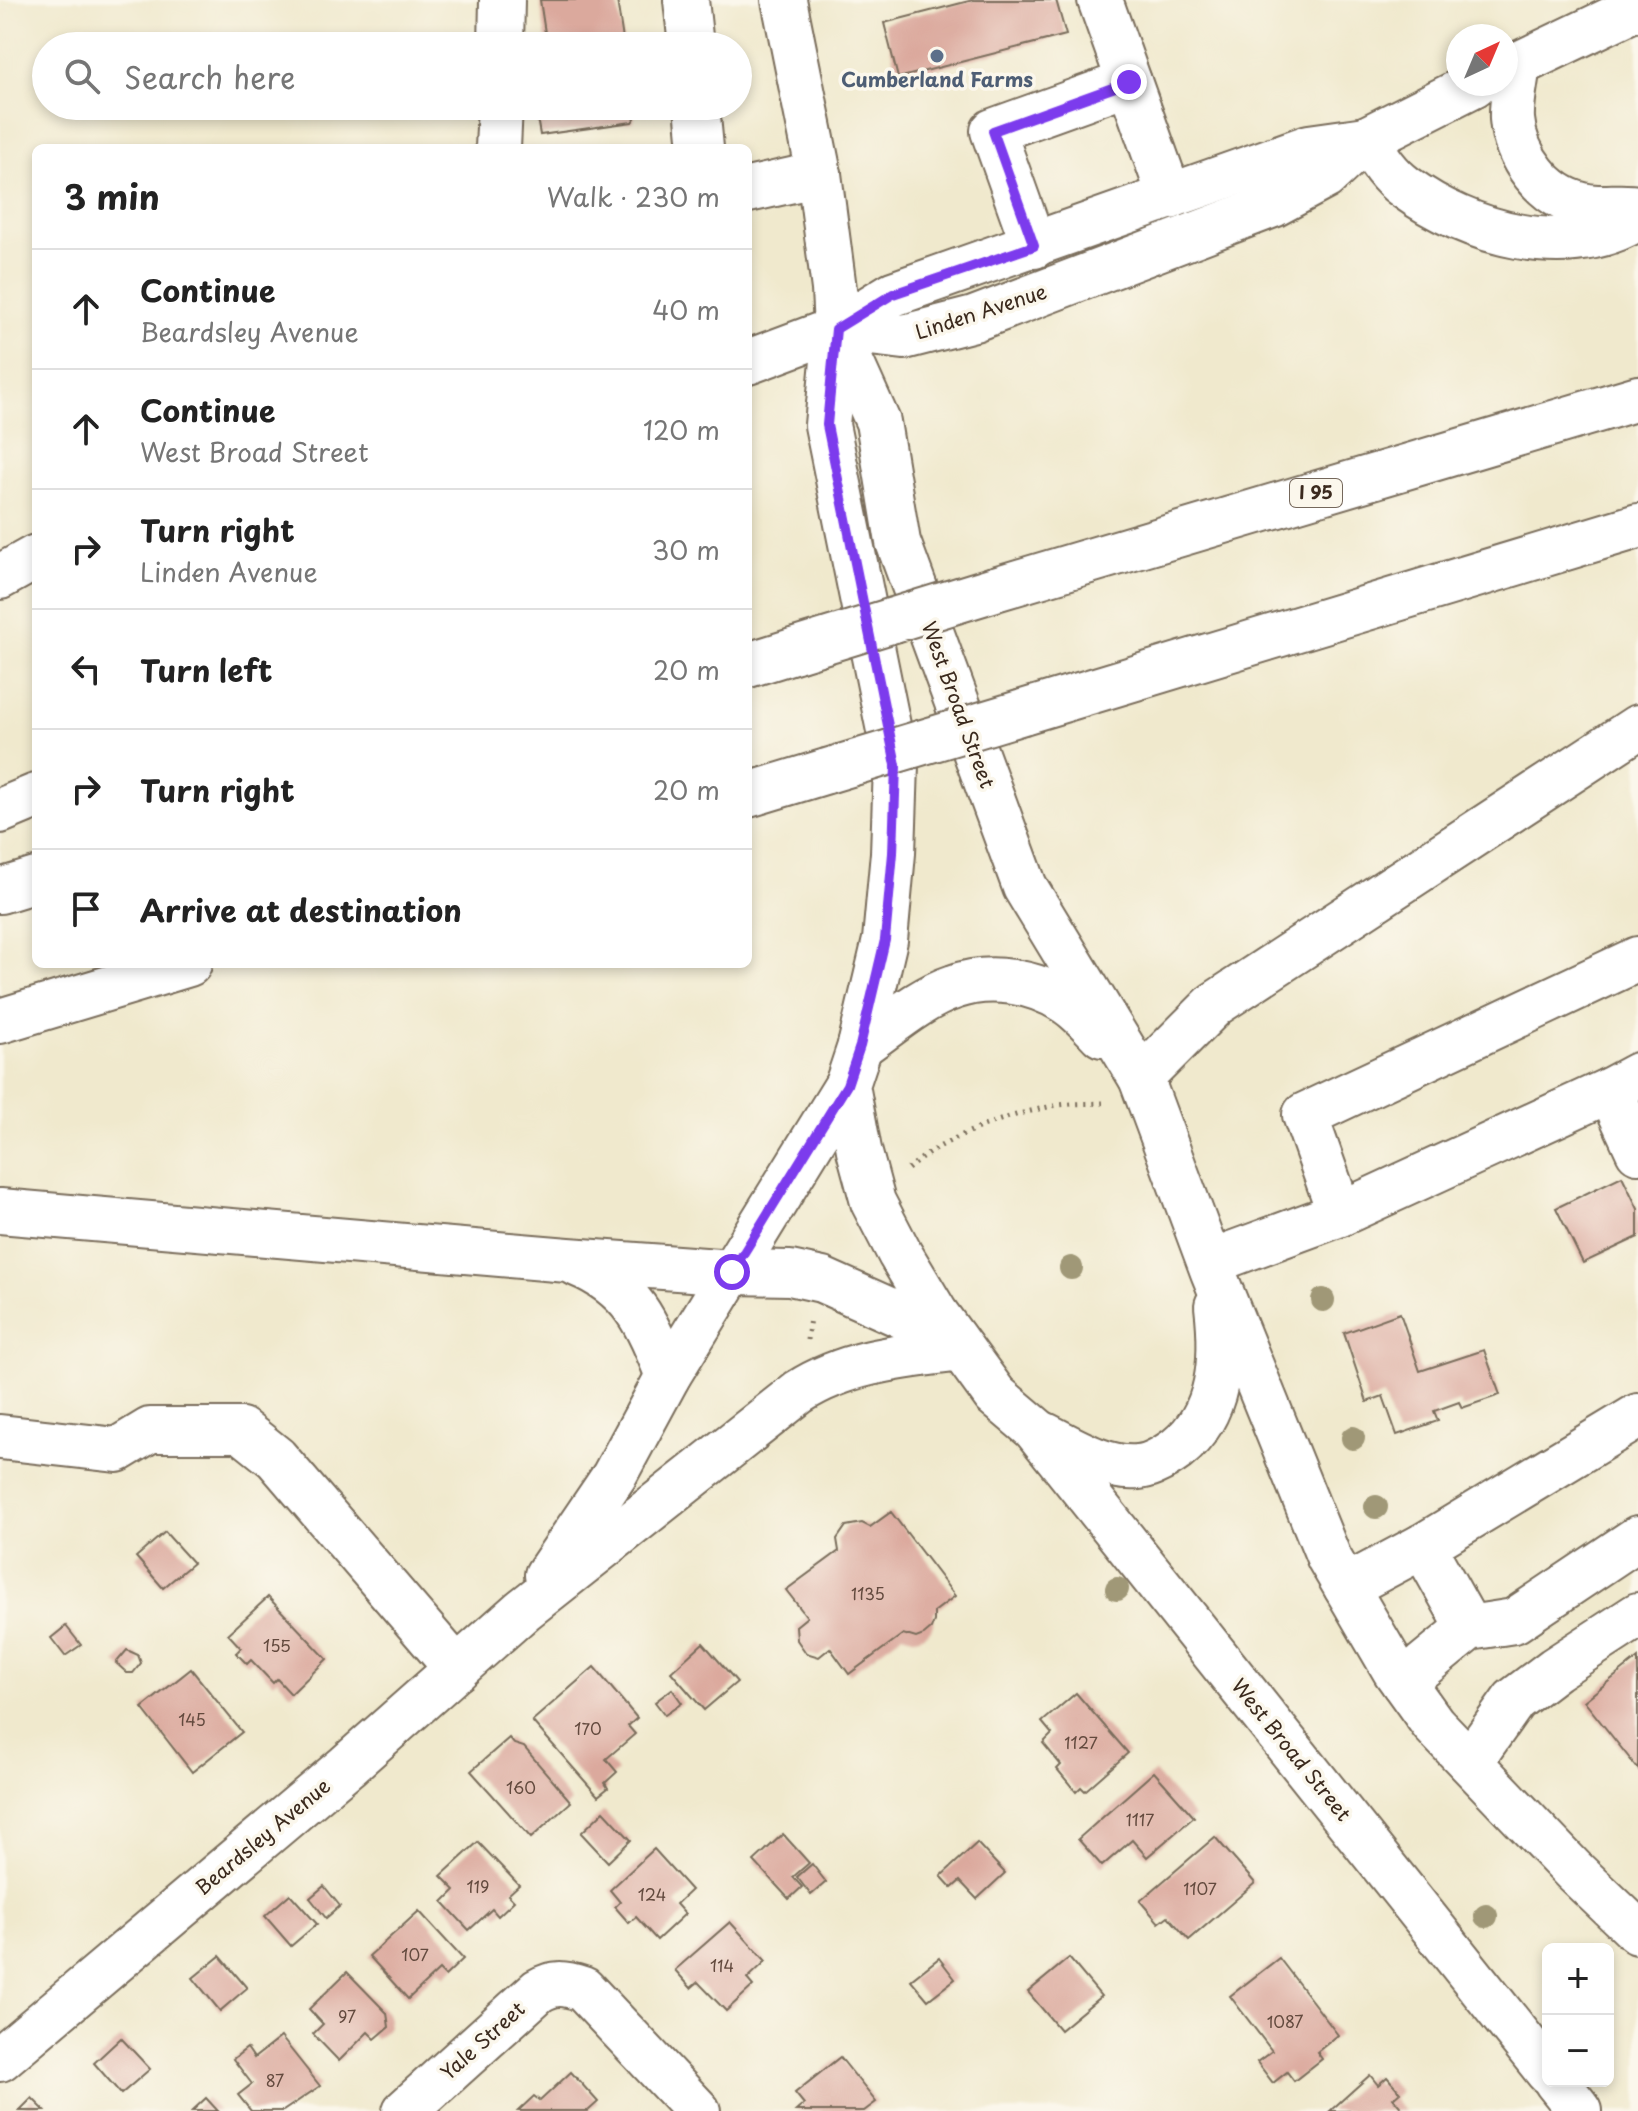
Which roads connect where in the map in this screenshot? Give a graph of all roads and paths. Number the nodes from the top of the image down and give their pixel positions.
1 (502, 0) edge
2 (686, 0) edge
3 (1100, 0) edge
4 (793, 2) edge
5 (1638, 7) edge
6 (501, 32) edge
7 (689, 32) edge
8 (1518, 64) edge
9 (1129, 82) junction
10 (1451, 96) edge
11 (1512, 96) edge
12 (499, 120) edge
13 (698, 120) edge
14 (1366, 139) junction
15 (498, 144) edge
16 (701, 144) edge
17 (819, 174) junction
18 (752, 189) edge
19 (1170, 197) junction
20 (1638, 208) edge
21 (1638, 218) edge
22 (1034, 246) junction
23 (836, 329) junction
24 (752, 360) edge
25 (1638, 398) edge
26 (1638, 526) edge
27 (32, 559) edge
28 (0, 577) edge
29 (752, 664) edge
30 (1638, 727) edge
31 (752, 794) edge
32 (32, 798) edge
33 (0, 811) edge
34 (32, 881) edge
35 (0, 891) edge
36 (1638, 959) edge
37 (176, 968) edge
38 (0, 1021) edge
39 (853, 1066) junction
40 (1136, 1070) junction
41 (1624, 1083) edge
42 (1106, 1103) dead end
43 (1638, 1151) edge
44 (905, 1171) dead end
45 (0, 1211) edge
46 (1340, 1214) junction
47 (568, 1260) junction
48 (1212, 1267) junction
49 (732, 1272) junction
50 (958, 1344) junction
51 (668, 1376) junction
52 (1638, 1416) edge
53 (1035, 1429) junction
54 (0, 1437) edge
55 (1638, 1538) edge
56 (1423, 1546) junction
57 (1346, 1587) junction
58 (523, 1610) junction
59 (1638, 1615) edge
60 (1469, 1628) junction
61 (457, 1669) junction
62 (1403, 1682) junction
63 (1470, 1762) junction
64 (1638, 1932) edge
65 (0, 2059) edge
66 (1542, 2064) edge
67 (1561, 2087) edge
68 (405, 2111) edge
69 (698, 2111) edge
70 (1580, 2111) edge

1 - 6 main road
2 - 7 main road
3 - 9 main road
4 - 17 main road, West Broad Street
5 - 8 main road
9 - 19 main road
9 - 22 main road
10 - 14 main road, Linden Avenue
11 - 20 main road
12 - 15 main road
13 - 16 main road
14 - 19 main road, Linden Avenue
14 - 21 main road
14 - 23 main road, Linden Avenue
17 - 18 main road
17 - 23 main road, West Broad Street
19 - 22 main road, Linden Avenue
22 - 23 main road, Linden Avenue
23 - 24 main road
23 - 39 main road, West Broad Street
23 - 40 main road, West Broad Street
25 - 29 main road, I 95, bridge
26 - 31 main road, bridge
27 - 28 main road
30 - 40 main road
32 - 33 main road
34 - 35 main road
36 - 46 main road
37 - 38 main road
39 - 40 main road, West Broad Street
39 - 49 main road, Beardsley Avenue
39 - 50 main road, West Broad Street
40 - 48 main road, West Broad Street
41 - 43 main road
41 - 46 main road
42 - 44 path
45 - 47 main road
46 - 48 main road
47 - 49 main road
47 - 51 main road
48 - 53 main road, West Broad Street
48 - 57 main road, West Broad Street
49 - 50 main road
49 - 51 main road, Beardsley Avenue
50 - 53 main road, West Broad Street
50 - 58 main road, Beardsley Avenue
51 - 58 main road, Beardsley Avenue
52 - 56 main road
53 - 66 main road, West Broad Street
54 - 61 main road
55 - 60 main road
56 - 57 main road
56 - 60 main road
57 - 62 main road, West Broad Street
58 - 61 main road, Beardsley Avenue
59 - 63 main road
60 - 62 main road
61 - 65 main road, Beardsley Avenue
62 - 63 main road, West Broad Street
63 - 64 main road, West Broad Street
67 - 70 main road
68 - 69 main road, Yale Street

